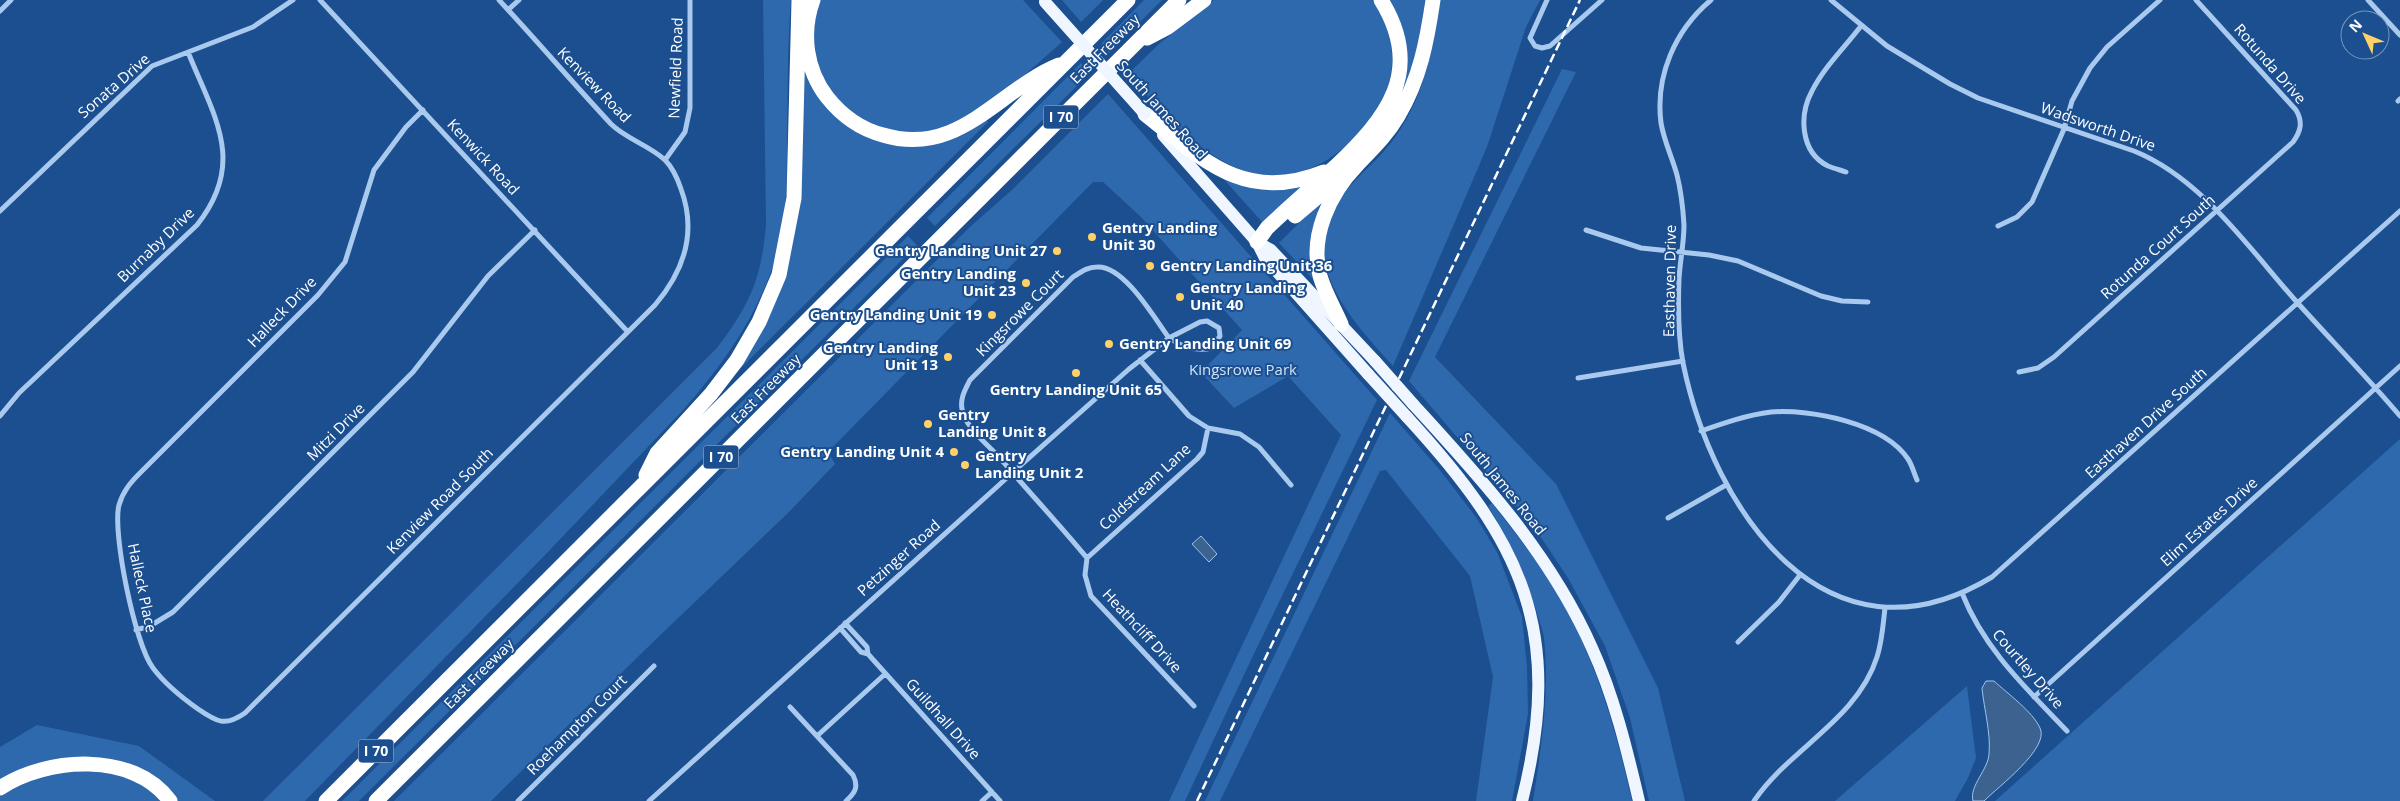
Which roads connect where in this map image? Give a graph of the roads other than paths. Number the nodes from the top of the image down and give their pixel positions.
1 (12, 0) edge
2 (293, 0) edge
3 (320, 0) edge
4 (499, 0) edge
5 (519, 0) edge
6 (690, 0) edge
7 (799, 0) edge
8 (813, 0) edge
9 (1128, 0) edge
10 (1178, 0) edge
11 (1204, 0) edge
12 (1381, 0) edge
13 (1433, 0) edge
14 (1547, 0) edge
15 (1602, 0) edge
16 (1711, 0) edge
17 (1831, 0) edge
18 (2160, 0) edge
19 (2196, 0) edge
20 (2368, 0) edge
21 (1043, 1) edge
22 (0, 10) edge
23 (508, 10) junction
24 (1861, 26) junction
25 (2400, 35) edge
26 (1132, 46) junction
27 (188, 52) junction
28 (1065, 62) junction
29 (422, 110) junction
30 (1145, 114) junction
31 (2301, 124) joint
32 (2064, 129) junction
33 (665, 160) junction
34 (1355, 166) junction
35 (1332, 169) junction
36 (1846, 172) dead end
37 (0, 211) edge
38 (2216, 211) junction
39 (2400, 211) edge
40 (1998, 226) dead end
41 (535, 230) junction
42 (1586, 230) dead end
43 (1256, 242) junction
44 (1682, 252) junction
45 (666, 292) joint
46 (1868, 302) dead end
47 (2297, 302) junction
48 (1342, 324) junction
49 (627, 331) junction
50 (1169, 338) junction
51 (1140, 360) junction
52 (1683, 361) junction
53 (2400, 366) edge
54 (2019, 372) dead end
55 (1578, 378) dead end
56 (2376, 388) junction
57 (0, 416) edge
58 (2400, 416) edge
59 (1208, 428) junction
60 (1701, 431) junction
61 (1012, 473) junction
62 (1917, 480) dead end
63 (1291, 485) dead end
64 (1726, 485) junction
65 (638, 489) junction
66 (119, 505) joint
67 (1668, 518) dead end
68 (1087, 558) junction
69 (1800, 575) junction
70 (1962, 593) junction
71 (1884, 608) junction
72 (845, 623) junction
73 (840, 628) junction
74 (136, 630) junction
75 (1738, 642) dead end
76 (868, 654) junction
77 (654, 666) dead end
78 (885, 674) junction
79 (2034, 697) junction
80 (1194, 706) dead end
81 (790, 707) dead end
82 (228, 723) joint
83 (2067, 731) dead end
84 (817, 736) junction
85 (0, 788) edge
86 (992, 792) junction
87 (170, 801) edge
88 (326, 801) edge
89 (376, 801) edge
90 (518, 801) edge
91 (650, 801) edge
92 (846, 801) edge
93 (982, 801) edge
94 (1000, 801) edge
95 (1522, 801) edge
96 (1638, 801) edge
97 (1754, 801) edge

1 - 22 street
2 - 27 street, Sonata Drive
3 - 29 street, Kenwick Road
4 - 23 street, Kenview Road
5 - 23 street
6 - 33 street, Newfield Road
7 - 65 highway
8 - 28 highway
9 - 28 highway, East Freeway / I 70
10 - 26 highway, East Freeway / I 70
11 - 26 highway
12 - 35 highway
13 - 34 highway
14 - 15 street
16 - 44 street, Easthaven Drive
17 - 24 street, Wadsworth Drive
18 - 32 street
19 - 31 street, Rotunda Drive
20 - 25 street
21 - 30 main road, South James Road, bridge
23 - 33 street, Kenview Road
24 - 32 street, Wadsworth Drive
24 - 36 street
26 - 89 highway, East Freeway / I 70
27 - 37 street, Sonata Drive
27 - 57 street, Burnaby Drive
28 - 65 highway, East Freeway / I 70
29 - 41 street, Kenwick Road
29 - 66 street, Halleck Drive
30 - 35 highway
30 - 43 main road, South James Road
31 - 38 street, Rotunda Court South
32 - 38 street, Wadsworth Drive
32 - 40 street
33 - 45 street, Kenview Road
34 - 43 highway
34 - 48 highway
35 - 43 highway
38 - 47 street, Wadsworth Drive
38 - 54 street, Rotunda Court South
39 - 47 street, Easthaven Drive South
41 - 49 street, Kenwick Road
41 - 74 street, Mitzi Drive
42 - 44 street
43 - 48 main road, South James Road
43 - 95 main road, South James Road, bridge
44 - 46 street
44 - 52 street, Easthaven Drive
45 - 49 street, Kenview Road South
47 - 56 street, Wadsworth Drive
47 - 70 street, Easthaven Drive South
48 - 96 main road, South James Road, bridge
49 - 82 street, Kenview Road South
50 - 50 street, Petzinger Road
50 - 51 street, Petzinger Road
50 - 61 street, Kingsrowe Court
51 - 59 street
51 - 61 street, Petzinger Road
52 - 55 street
52 - 60 street, Easthaven Drive
53 - 56 street, Elim Estates Drive
56 - 58 street, Wadsworth Drive
56 - 79 street, Elim Estates Drive
59 - 63 street
59 - 68 street, Coldstream Lane
60 - 62 street
60 - 64 street, Easthaven Drive
61 - 68 street
61 - 72 street, Petzinger Road
64 - 67 street
64 - 69 street, Easthaven Drive
65 - 88 highway, East Freeway / I 70
66 - 74 street, Halleck Place
68 - 80 street, Heathcliff Drive
69 - 71 street, Easthaven Drive
69 - 75 street
70 - 71 street, Easthaven Drive South
70 - 79 street, Courtley Drive
71 - 97 street
72 - 73 street, Petzinger Road
72 - 76 street, Guildhall Drive
73 - 76 street, Guildhall Drive
73 - 91 street, Petzinger Road
74 - 82 street, Halleck Place
76 - 78 street, Guildhall Drive
77 - 90 street, Roehampton Court
78 - 84 street
78 - 86 street, Guildhall Drive
79 - 83 street, Courtley Drive
81 - 84 street
84 - 92 street
85 - 87 highway
86 - 93 street
86 - 94 street, Guildhall Drive

